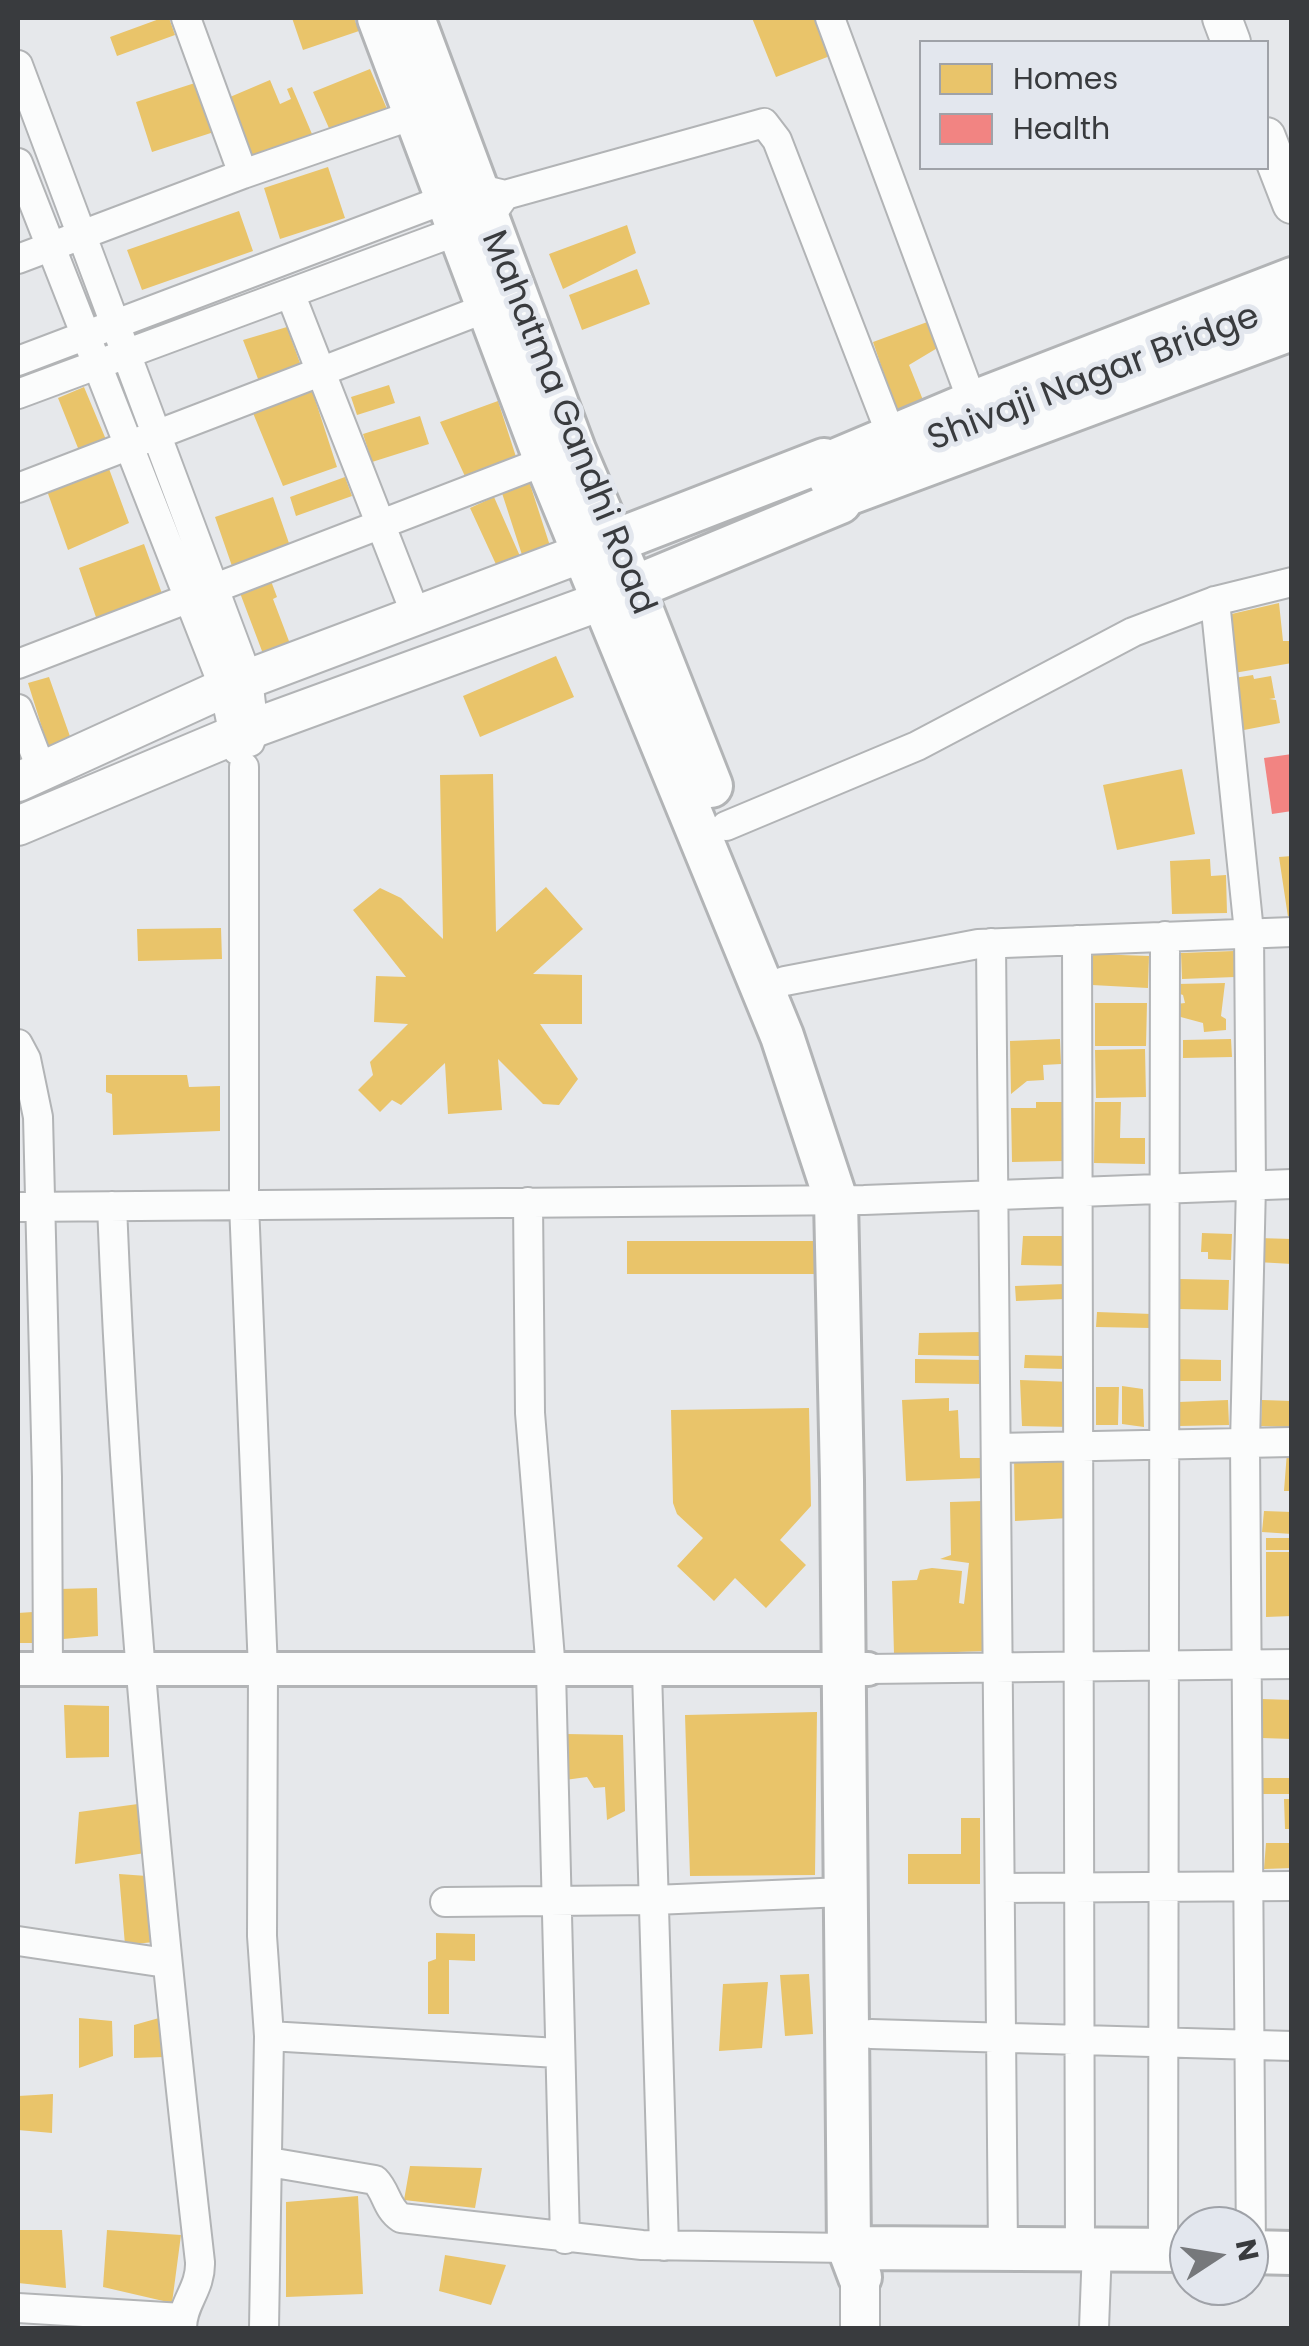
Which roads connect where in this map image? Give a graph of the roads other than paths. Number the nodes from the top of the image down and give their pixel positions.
1 (186, 18) edge
2 (379, 18) edge
3 (414, 18) edge
4 (830, 18) edge
5 (18, 65) edge
6 (416, 114) junction
7 (1269, 145) edge
8 (18, 162) edge
9 (243, 174) junction
10 (1292, 204) edge
11 (475, 206) junction
12 (81, 234) junction
13 (48, 247) junction
14 (18, 259) edge
15 (1292, 274) edge
16 (290, 293) junction
17 (500, 302) junction
18 (1292, 305) edge
19 (115, 324) junction
20 (1292, 334) edge
21 (84, 335) junction
22 (126, 354) junction
23 (18, 361) edge
24 (96, 366) junction
25 (321, 371) junction
26 (18, 394) edge
27 (971, 398) junction
28 (156, 434) junction
29 (893, 443) junction
30 (128, 445) junction
31 (560, 456) junction
32 (832, 481) junction
33 (18, 488) edge
34 (380, 524) junction
35 (599, 547) junction
36 (1292, 582) edge
37 (201, 593) junction
38 (618, 594) junction
39 (1215, 601) junction
40 (416, 616) junction
41 (18, 664) edge
42 (236, 683) junction
43 (18, 708) edge
44 (243, 744) junction
45 (30, 777) edge
46 (18, 826) edge
47 (726, 826) junction
48 (1248, 932) junction
49 (1292, 932) edge
50 (1165, 936) junction
51 (1077, 940) junction
52 (991, 944) junction
53 (774, 985) junction
54 (18, 1044) edge
55 (1292, 1184) edge
56 (1251, 1185) junction
57 (1165, 1188) junction
58 (1078, 1191) junction
59 (994, 1194) junction
60 (850, 1200) junction
61 (528, 1202) junction
62 (244, 1204) junction
63 (112, 1206) junction
64 (30, 1207) edge
65 (1245, 1442) junction
66 (1292, 1442) edge
67 (1164, 1444) junction
68 (1078, 1446) junction
69 (996, 1448) junction
70 (1292, 1664) edge
71 (1249, 1665) junction
72 (1164, 1666) junction
73 (1078, 1668) junction
74 (33, 1669) edge
75 (856, 1669) junction
76 (140, 1670) junction
77 (263, 1670) junction
78 (998, 1670) junction
79 (551, 1671) junction
80 (647, 1671) junction
81 (1292, 1886) edge
82 (1164, 1887) junction
83 (1246, 1887) junction
84 (1000, 1888) junction
85 (1079, 1888) junction
86 (844, 1892) junction
87 (554, 1900) junction
88 (654, 1900) junction
89 (445, 1902) dead end
90 (18, 1941) edge
91 (166, 1964) junction
92 (872, 2034) junction
93 (269, 2036) junction
94 (1002, 2039) junction
95 (1080, 2040) junction
96 (1163, 2042) junction
97 (1249, 2045) junction
98 (1292, 2046) edge
99 (558, 2053) junction
100 (268, 2162) junction
101 (1173, 2206) edge
102 (1261, 2206) edge
103 (565, 2239) junction
104 (664, 2246) junction
105 (1003, 2248) junction
106 (1088, 2248) junction
107 (1169, 2250) edge
108 (860, 2258) junction
109 (18, 2308) edge
110 (182, 2323) edge
111 (264, 2328) edge
112 (860, 2328) edge
113 (1094, 2328) edge

1 - 9 street
2 - 6 main road
3 - 11 main road, Mahatma Gandhi Road
4 - 27 street
5 - 12 street
6 - 9 street
6 - 11 main road
7 - 10 main road
8 - 13 street
9 - 12 street
11 - 16 street
11 - 17 main road, Mahatma Gandhi Road
11 - 19 street
11 - 29 street
12 - 13 street
12 - 19 street
13 - 14 street
13 - 21 street
15 - 27 street
16 - 22 street
16 - 25 street
17 - 25 street
17 - 31 main road, Mahatma Gandhi Road
18 - 29 main road, Shivaji Nagar Bridge
19 - 21 street
19 - 22 street
20 - 32 street
21 - 23 street
21 - 24 street
22 - 24 street
22 - 28 street
24 - 26 street
24 - 30 street
25 - 28 street
25 - 34 street
27 - 29 street
28 - 30 street
28 - 37 street
29 - 32 main road, Shivaji Nagar Bridge
30 - 33 street
30 - 37 street
31 - 34 street
31 - 35 main road, Mahatma Gandhi Road
32 - 35 main road
32 - 38 main road
34 - 37 street
34 - 40 street
35 - 38 main road, Mahatma Gandhi Road
35 - 40 main road
36 - 39 street
37 - 41 street
37 - 42 street
38 - 44 main road
38 - 47 main road, Mahatma Gandhi Road
38 - 53 main road
39 - 47 street
39 - 48 street
40 - 42 main road
42 - 44 street
42 - 45 main road
43 - 45 street
44 - 46 main road
44 - 62 street
47 - 53 main road, Mahatma Gandhi Road
48 - 49 street
48 - 50 street
48 - 56 street
50 - 51 street
50 - 57 street
51 - 52 street
51 - 58 street
52 - 53 street
52 - 59 street
53 - 60 main road
54 - 64 street
55 - 56 street
56 - 57 street
56 - 65 street
57 - 58 street
57 - 67 street
58 - 59 street
58 - 68 street
59 - 60 street
59 - 69 street
60 - 61 street
60 - 75 main road
61 - 62 street
61 - 79 street
62 - 63 street
62 - 77 street
63 - 64 street
63 - 76 street
64 - 74 street
65 - 66 street
65 - 67 street
65 - 71 street
67 - 68 street
67 - 72 street
68 - 69 street
68 - 73 street
69 - 78 street
70 - 71 street
71 - 72 street
71 - 83 street
72 - 73 street
72 - 82 street
73 - 78 street
73 - 85 street
74 - 76 street
75 - 78 street
75 - 80 street
75 - 86 main road
75 - 92 main road
76 - 77 street
76 - 91 street
77 - 79 street
77 - 93 street
78 - 84 street
79 - 80 street
79 - 87 street
80 - 88 street
81 - 83 street
82 - 83 street
82 - 85 street
82 - 96 street
83 - 97 street
84 - 85 street
84 - 94 street
85 - 95 street
86 - 88 street
86 - 108 main road
87 - 88 street
87 - 89 street
87 - 99 street
88 - 104 street
90 - 91 street
91 - 110 street
92 - 94 street
92 - 108 main road
93 - 99 street
93 - 100 street
94 - 95 street
94 - 105 street
95 - 96 street
95 - 106 street
96 - 97 street
96 - 101 street
97 - 98 street
97 - 102 street
99 - 103 street
100 - 103 street
100 - 111 street
103 - 104 street
104 - 108 street
105 - 106 main road
105 - 108 main road
106 - 107 main road
106 - 113 street
108 - 112 main road
109 - 110 street

